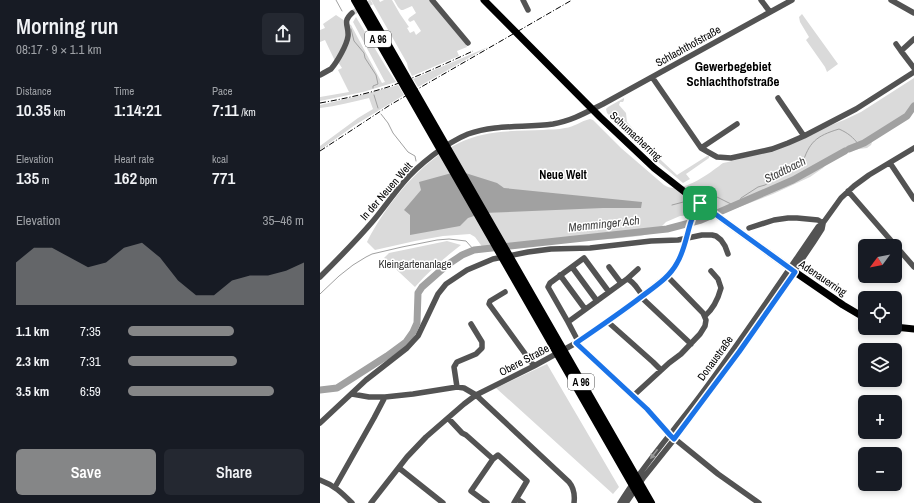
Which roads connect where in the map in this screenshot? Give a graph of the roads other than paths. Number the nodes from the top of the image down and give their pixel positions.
1 (355, 0) edge
2 (362, 0) edge
3 (432, 0) edge
4 (484, 0) edge
5 (523, 0) edge
6 (761, 0) edge
7 (792, 0) edge
8 (891, 0) edge
9 (528, 10) dead end
10 (770, 12) junction
11 (352, 13) dead end
12 (914, 13) edge
13 (914, 39) edge
14 (468, 43) dead end
15 (896, 44) dead end
16 (902, 51) junction
17 (914, 68) edge
18 (914, 72) edge
19 (320, 76) edge
20 (652, 77) junction
21 (403, 78) junction
22 (778, 98) dead end
23 (593, 109) junction
24 (737, 124) dead end
25 (804, 136) junction
26 (701, 148) junction
27 (914, 148) edge
28 (890, 163) junction
29 (848, 191) junction
30 (914, 199) edge
31 (698, 202) junction
32 (823, 223) junction
33 (750, 228) dead end
34 (686, 238) junction
35 (728, 254) dead end
36 (509, 261) junction
37 (572, 267) junction
38 (609, 267) dead end
39 (914, 267) edge
40 (638, 270) dead end
41 (792, 270) junction
42 (712, 271) dead end
43 (560, 275) junction
44 (667, 276) junction
45 (320, 277) edge
46 (626, 279) junction
47 (621, 283) junction
48 (506, 292) dead end
49 (609, 292) junction
50 (642, 296) junction
51 (597, 300) junction
52 (586, 309) junction
53 (858, 314) edge
54 (704, 316) junction
55 (568, 322) junction
56 (608, 322) junction
57 (471, 324) dead end
58 (902, 328) edge
59 (914, 329) edge
60 (575, 343) junction
61 (691, 344) junction
62 (534, 366) junction
63 (661, 370) junction
64 (457, 387) junction
65 (352, 394) junction
66 (476, 395) junction
67 (633, 396) junction
68 (385, 397) junction
69 (448, 418) junction
70 (320, 423) edge
71 (672, 437) junction
72 (493, 459) junction
73 (399, 468) junction
74 (320, 480) edge
75 (335, 487) junction
76 (628, 495) junction
77 (436, 501) edge
78 (516, 501) edge
79 (352, 503) edge
80 (371, 503) edge
81 (443, 503) edge
82 (487, 503) edge
83 (523, 503) edge
84 (574, 503) edge
85 (620, 503) edge
86 (626, 503) edge
87 (643, 503) edge
88 (650, 503) edge
89 (759, 503) edge

1 - 21 highway, A 96
2 - 21 highway, A 96
3 - 14 street
4 - 23 main road, Schumacherring
5 - 9 street
6 - 10 street
7 - 10 street, Schlachthofstraße
8 - 12 street
10 - 20 street, Schlachthofstraße
11 - 19 street
13 - 16 street
15 - 16 street
16 - 17 street
18 - 25 street
20 - 23 street, Schlachthofstraße
20 - 26 street
21 - 36 highway, A 96
22 - 25 street
23 - 31 main road, Schumacherring
23 - 45 street, In der Neuen Welt
24 - 26 street
25 - 26 street
27 - 28 street, Donaustraße
28 - 29 street, Donaustraße
28 - 30 street
29 - 32 street, Donaustraße
29 - 39 street
31 - 34 street, Obere Straße
31 - 41 main road, Schumacherring
32 - 33 street
32 - 41 street, Donaustraße
34 - 35 street
34 - 44 street, Obere Straße
34 - 65 street
36 - 87 highway, A 96
36 - 88 highway, A 96
37 - 43 street
37 - 49 street
37 - 51 street
38 - 47 street
40 - 46 street
41 - 53 main road, Adenauerring
41 - 71 street, Donaustraße
42 - 54 street
43 - 52 street
43 - 55 street
44 - 50 street, Obere Straße
44 - 54 street
46 - 47 street
46 - 50 street
47 - 49 street
48 - 62 street
49 - 51 street
50 - 56 street, Obere Straße
50 - 61 street
51 - 52 street
52 - 55 street
54 - 61 street
55 - 60 street
56 - 60 street, Obere Straße
56 - 63 street
57 - 64 street
58 - 59 main road
60 - 62 street, Obere Straße
60 - 67 street
61 - 63 street
62 - 66 street, Obere Straße
63 - 67 street
64 - 66 street
64 - 68 street
65 - 68 street
65 - 70 street
66 - 69 street, Obere Straße
66 - 84 street
67 - 71 street
68 - 75 street
69 - 72 street
69 - 73 street, Obere Straße
71 - 76 street, Donaustraße
71 - 89 street
72 - 78 street
72 - 82 street
73 - 77 street
73 - 80 street, Obere Straße
74 - 75 street
75 - 79 street
76 - 85 street, Donaustraße
76 - 86 street, Donaustraße
77 - 81 street
78 - 83 street

